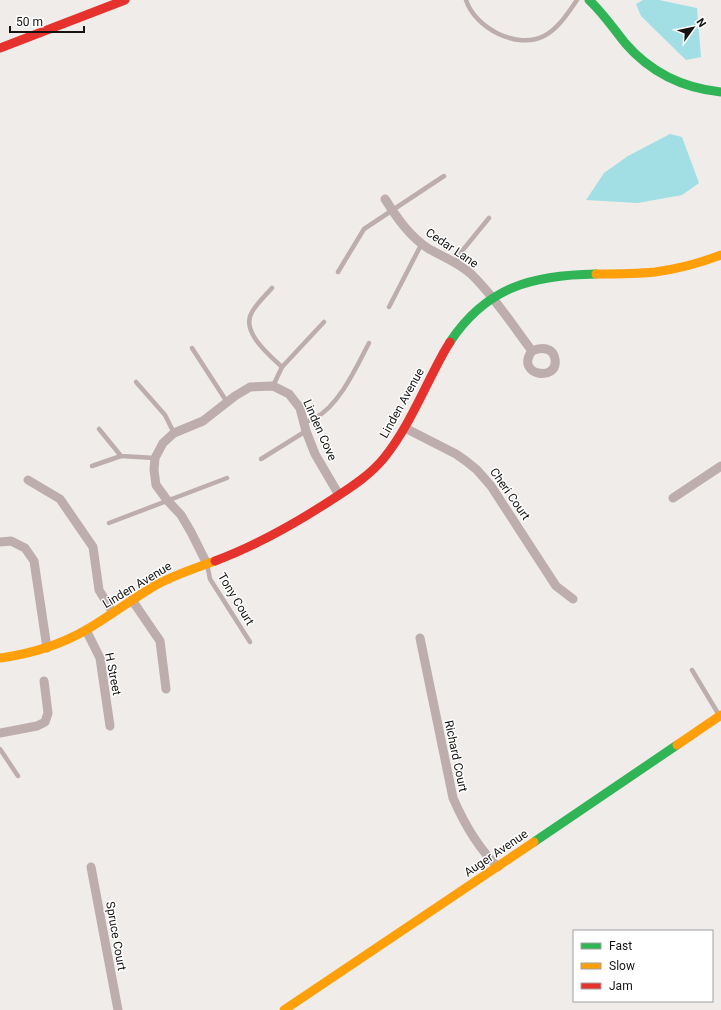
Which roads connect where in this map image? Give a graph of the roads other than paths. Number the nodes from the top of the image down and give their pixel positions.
1 (125, 0) edge
2 (466, 0) edge
3 (577, 0) edge
4 (589, 0) edge
5 (0, 48) edge
6 (721, 92) edge
7 (444, 176) dead end
8 (385, 199) dead end
9 (392, 210) junction
10 (489, 218) dead end
11 (422, 243) junction
12 (721, 255) edge
13 (456, 263) junction
14 (338, 272) dead end
15 (272, 288) dead end
16 (492, 298) junction
17 (389, 307) dead end
18 (324, 322) dead end
19 (370, 344) dead end
20 (192, 348) dead end
21 (532, 351) dead end
22 (282, 367) junction
23 (136, 382) dead end
24 (273, 386) junction
25 (227, 402) junction
26 (305, 427) junction
27 (404, 428) junction
28 (99, 429) dead end
29 (174, 432) junction
30 (121, 456) junction
31 (155, 458) junction
32 (261, 459) dead end
33 (92, 466) dead end
34 (721, 466) edge
35 (227, 478) dead end
36 (28, 480) dead end
37 (340, 495) junction
38 (673, 498) dead end
39 (167, 500) junction
40 (109, 523) dead end
41 (0, 542) edge
42 (207, 564) junction
43 (573, 599) dead end
44 (132, 600) junction
45 (113, 613) junction
46 (86, 630) junction
47 (420, 638) dead end
48 (250, 642) dead end
49 (47, 648) junction
50 (0, 658) edge
51 (692, 670) dead end
52 (44, 681) dead end
53 (166, 689) dead end
54 (720, 716) edge
55 (110, 726) dead end
56 (0, 733) edge
57 (0, 750) edge
58 (18, 776) dead end
59 (91, 867) dead end
60 (498, 867) junction
61 (118, 1010) edge
62 (284, 1010) edge

1 - 5 street
2 - 3 lane
4 - 6 street
7 - 9 lane
8 - 9 street, Cedar Lane
9 - 11 street, Cedar Lane
9 - 14 lane
10 - 13 lane
11 - 13 street, Cedar Lane
11 - 17 lane
12 - 16 street, Linden Avenue
13 - 16 street, Cedar Lane
15 - 22 lane
16 - 21 street, Cedar Lane
16 - 27 street, Linden Avenue
18 - 22 lane
19 - 26 lane
20 - 25 lane
22 - 24 lane
23 - 29 lane
24 - 25 street
24 - 26 street, Linden Cove
25 - 29 street
26 - 32 lane
26 - 37 street, Linden Cove
27 - 37 street, Linden Avenue
27 - 43 street, Cheri Court
28 - 30 lane
29 - 31 street
30 - 31 lane
30 - 33 lane
31 - 39 street
34 - 38 street
35 - 39 lane
36 - 45 street
37 - 42 street, Linden Avenue
39 - 40 lane
39 - 42 street
41 - 49 street
42 - 44 street, Linden Avenue
42 - 48 lane, Tony Court
44 - 45 street, Linden Avenue
44 - 53 street
45 - 46 street, Linden Avenue
46 - 49 street, Linden Avenue
46 - 55 street, H Street
47 - 60 street, Richard Court
49 - 50 street, Linden Avenue
51 - 54 lane
52 - 56 street
54 - 60 street, Auger Avenue
57 - 58 lane
59 - 61 street, Spruce Court
60 - 62 street, Auger Avenue

